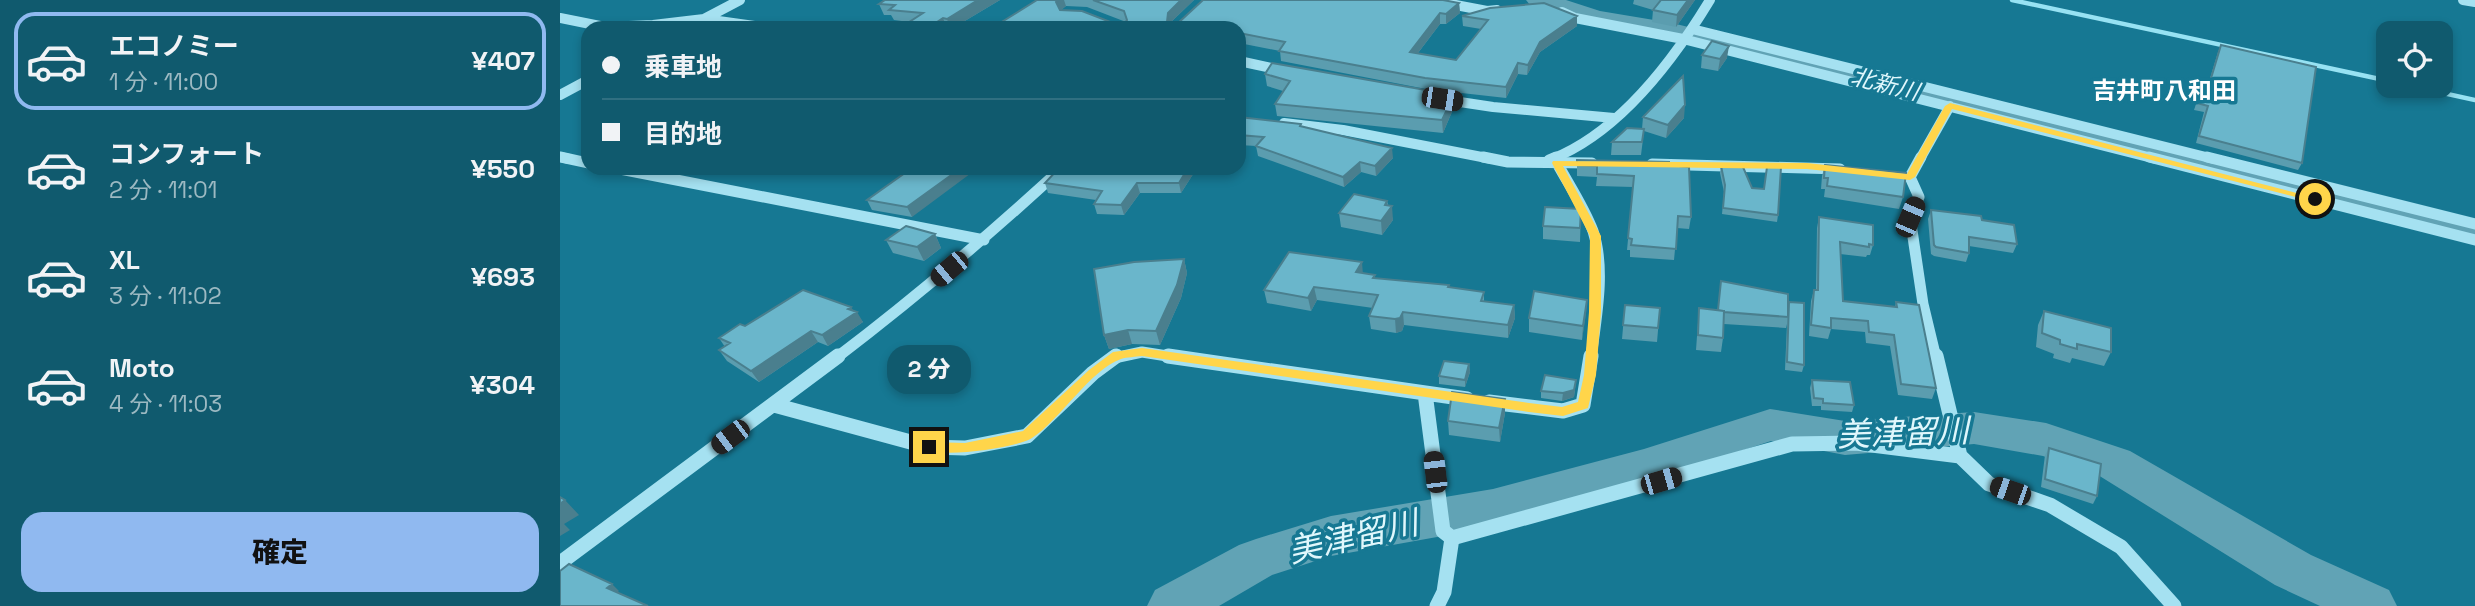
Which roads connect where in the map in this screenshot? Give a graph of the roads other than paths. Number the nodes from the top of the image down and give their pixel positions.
1 (740, 0) edge
2 (1430, 0) edge
3 (1710, 0) edge
4 (2463, 0) edge
5 (2475, 2) edge
6 (1511, 8) edge
7 (1555, 9) edge
8 (560, 18) edge
9 (702, 19) junction
10 (682, 21) edge
11 (698, 21) edge
12 (717, 21) edge
13 (581, 22) edge
14 (1688, 33) junction
15 (1246, 62) edge
16 (1291, 72) edge
17 (581, 84) edge
18 (560, 95) edge
19 (1429, 97) edge
20 (1950, 106) junction
21 (1614, 118) junction
22 (1276, 122) edge
23 (560, 157) edge
24 (581, 162) edge
25 (1542, 162) junction
26 (1557, 163) junction
27 (1598, 163) edge
28 (1640, 164) edge
29 (1856, 170) edge
30 (651, 175) edge
31 (1054, 175) edge
32 (2475, 224) edge
33 (984, 240) junction
34 (2475, 240) edge
35 (1425, 393) junction
36 (774, 405) junction
37 (1959, 450) junction
38 (1448, 534) junction
39 (560, 563) edge
40 (1437, 606) edge
41 (2174, 606) edge

1 - 9 street
2 - 6 street
3 - 14 street
4 - 5 street
7 - 14 street
8 - 13 street
9 - 10 street
9 - 11 street
9 - 12 street
14 - 20 street
14 - 21 street
14 - 32 street
15 - 16 street
17 - 18 street
19 - 21 street
20 - 34 street
20 - 37 street
21 - 25 street
22 - 25 street
23 - 24 street
25 - 26 street
26 - 27 street
26 - 35 street
28 - 29 street
30 - 33 street
31 - 33 street
33 - 36 street
35 - 36 street
35 - 38 street
36 - 39 street
37 - 38 street
37 - 41 street
38 - 40 street

